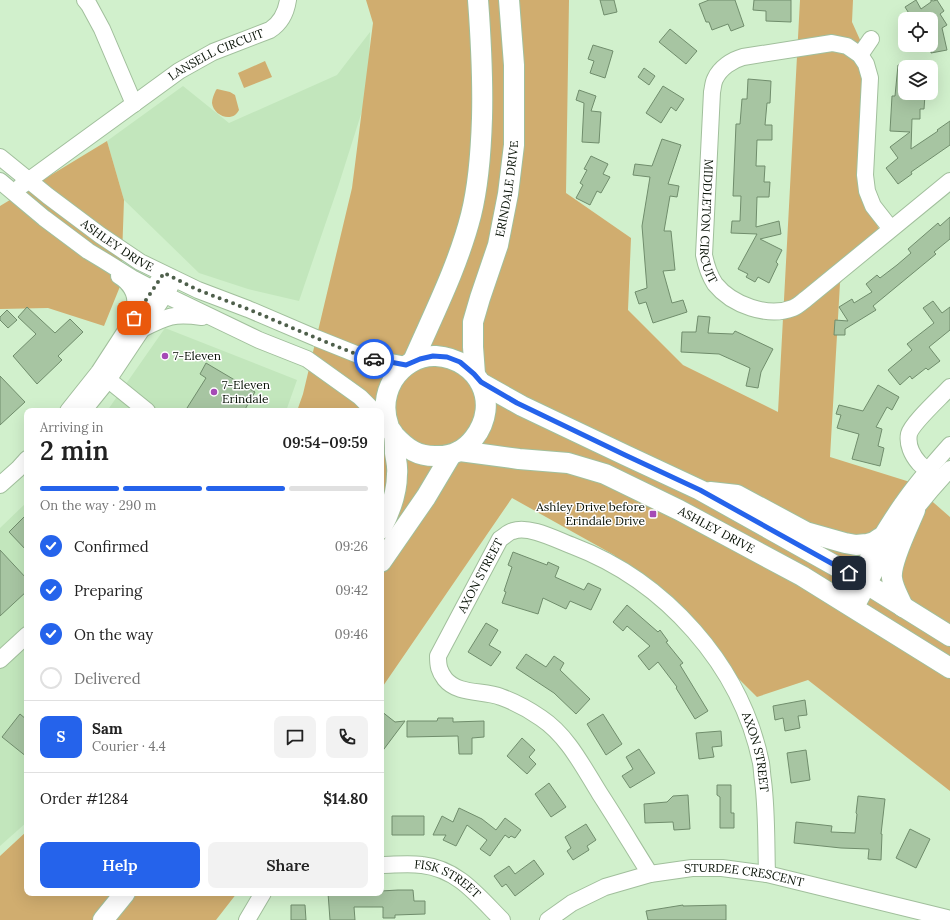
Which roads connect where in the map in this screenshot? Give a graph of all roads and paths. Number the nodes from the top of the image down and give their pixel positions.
1 (85, 0) edge
2 (288, 0) edge
3 (478, 0) edge
4 (509, 0) edge
5 (871, 38) dead end
6 (860, 55) junction
7 (134, 104) junction
8 (0, 157) edge
9 (29, 180) junction
10 (0, 181) edge
11 (950, 181) edge
12 (13, 192) junction
13 (891, 229) junction
14 (103, 260) junction
15 (169, 276) junction
16 (159, 292) junction
17 (216, 319) junction
18 (272, 319) junction
19 (135, 329) junction
20 (273, 345) junction
21 (410, 363) junction
22 (104, 376) junction
23 (478, 378) junction
24 (950, 387) edge
25 (71, 408) edge
26 (85, 408) edge
27 (143, 408) edge
28 (371, 408) edge
29 (388, 427) edge
30 (950, 445) edge
31 (456, 453) junction
32 (24, 467) edge
33 (939, 473) edge
34 (7, 483) edge
35 (0, 498) edge
36 (915, 510) junction
37 (384, 523) edge
38 (791, 532) junction
39 (880, 538) junction
40 (384, 558) edge
41 (863, 581) junction
42 (849, 605) junction
43 (903, 606) junction
44 (950, 636) edge
45 (24, 638) edge
46 (0, 660) edge
47 (950, 668) edge
48 (384, 865) edge
49 (650, 874) junction
50 (767, 874) junction
51 (123, 896) edge
52 (261, 896) edge
53 (948, 916) edge
54 (104, 920) edge
55 (247, 920) edge
56 (502, 920) edge
57 (548, 920) edge

1 - 7 street
2 - 7 street, LANSELL CIRCUIT
3 - 21 main road
4 - 23 main road, ERINDALE DRIVE
5 - 6 street
6 - 13 street
6 - 13 street, MIDDLETON CIRCUIT
7 - 9 street, LANSELL CIRCUIT
8 - 9 street, ASHLEY DRIVE
9 - 12 street, LANSELL CIRCUIT
9 - 15 street, ASHLEY DRIVE
10 - 12 street, ASHLEY DRIVE
11 - 13 street, MIDDLETON CIRCUIT
12 - 14 street, ASHLEY DRIVE
14 - 16 street, ASHLEY DRIVE
14 - 19 street
15 - 16 street
15 - 18 street, ASHLEY DRIVE
16 - 17 street, ASHLEY DRIVE
16 - 19 street
17 - 19 street
17 - 20 street, ASHLEY DRIVE
18 - 20 street
18 - 21 street, ASHLEY DRIVE
19 - 22 street
20 - 28 street, ASHLEY DRIVE
21 - 23 main road
21 - 29 main road
22 - 25 street
22 - 26 street
22 - 27 street
23 - 31 main road
23 - 38 main road
24 - 33 street
29 - 31 main road
29 - 37 main road
30 - 33 street
31 - 40 main road
31 - 42 main road, ASHLEY DRIVE
32 - 34 street
33 - 36 street
33 - 39 street
34 - 35 street
36 - 41 street
36 - 43 main road
38 - 39 main road
38 - 41 main road
39 - 41 street
41 - 42 street
41 - 43 main road
42 - 47 main road, ASHLEY DRIVE
43 - 44 main road
45 - 46 street
48 - 56 street, FISK STREET
49 - 50 street, STURDEE CRESCENT
49 - 50 street, AXON STREET
49 - 57 street, STURDEE CRESCENT
50 - 53 street, STURDEE CRESCENT
51 - 54 main road
52 - 55 street

